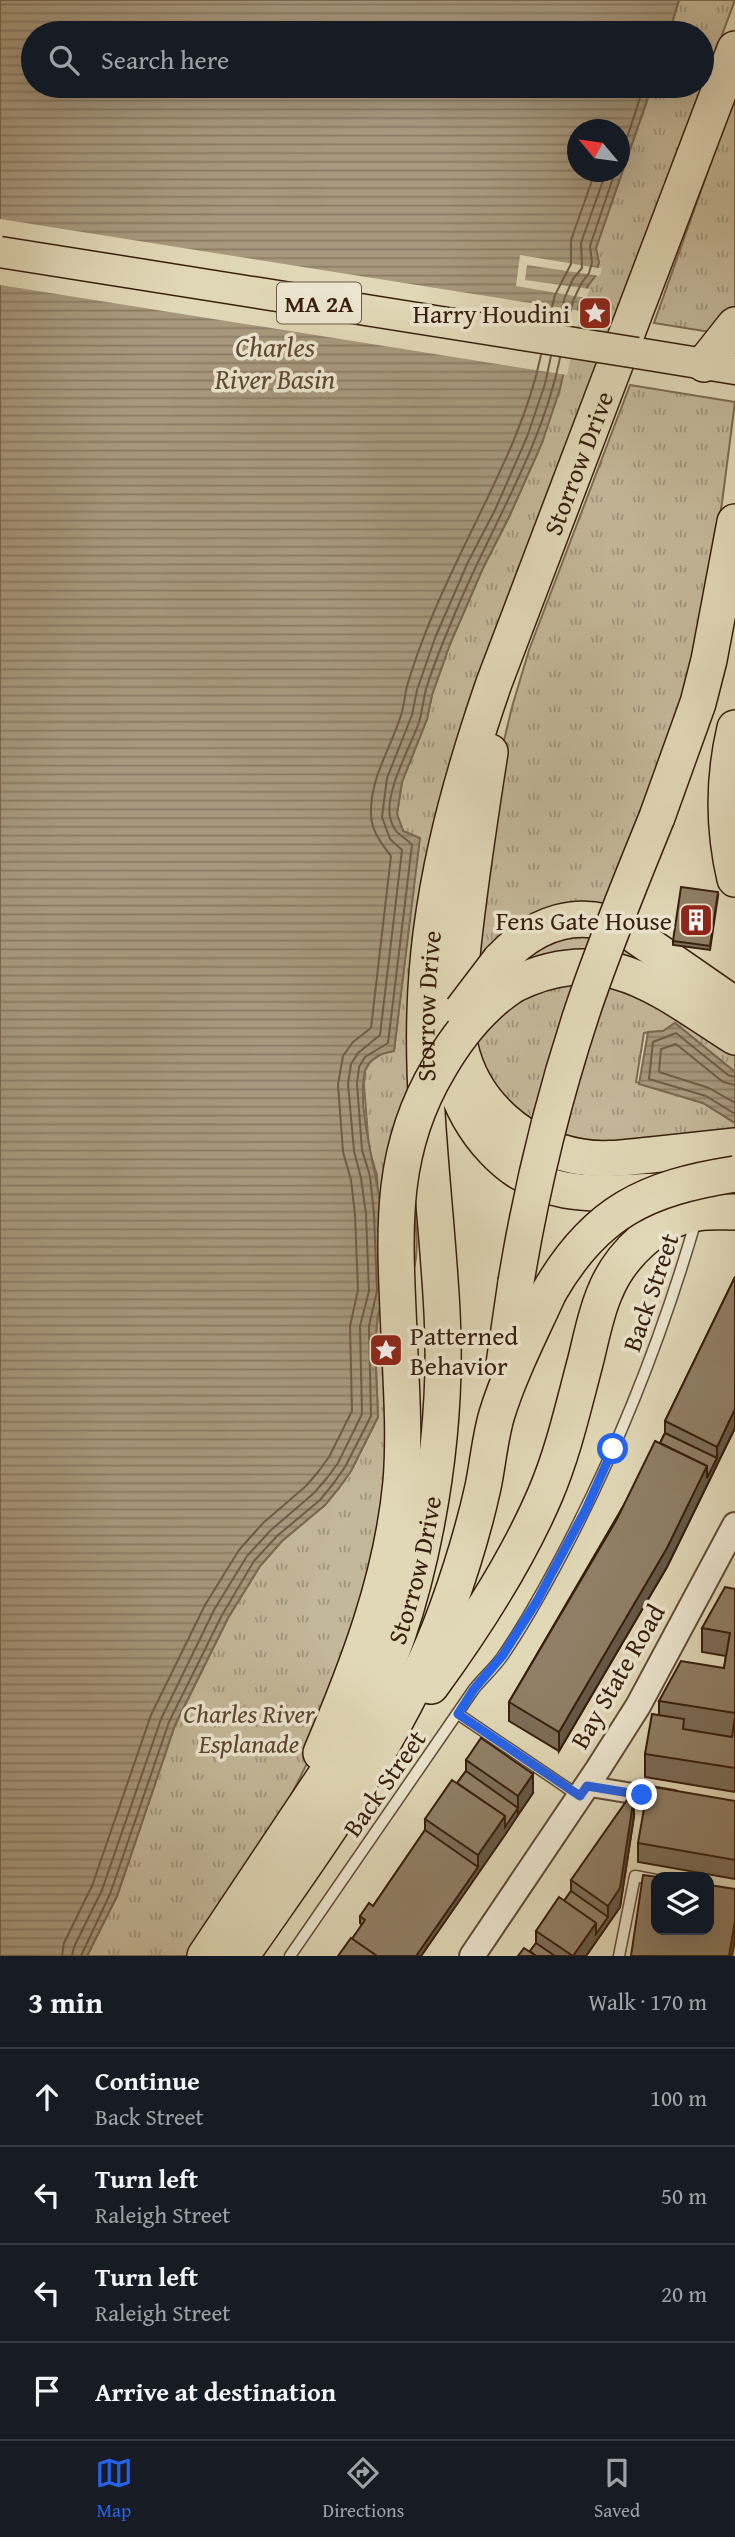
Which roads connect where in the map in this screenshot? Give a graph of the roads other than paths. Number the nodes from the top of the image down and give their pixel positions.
1 (735, 48) edge
2 (0, 252) edge
3 (735, 326) edge
4 (720, 366) edge
5 (735, 522) edge
6 (505, 655) junction
7 (735, 728) edge
8 (735, 879) edge
9 (507, 972) junction
10 (726, 1021) edge
11 (458, 1023) junction
12 (735, 1146) edge
13 (735, 1174) edge
14 (735, 1211) edge
15 (698, 1213) junction
16 (498, 1403) junction
17 (735, 1525) edge
18 (458, 1714) junction
19 (380, 1748) junction
20 (583, 1791) junction
21 (695, 1804) edge
22 (284, 1840) junction
23 (651, 1879) edge
24 (205, 1956) edge
25 (242, 1956) edge
26 (290, 1956) edge
27 (472, 1956) edge
28 (619, 1956) edge

1 - 6 highway, Storrow Drive
2 - 4 main road, MA 2A, bridge
3 - 4 highway
5 - 16 highway, Storrow Drive, bridge
6 - 11 highway
6 - 22 highway, Storrow Drive
7 - 8 highway
9 - 10 highway
9 - 10 highway
9 - 22 highway, bridge
11 - 12 highway
11 - 14 highway
13 - 16 highway, bridge
14 - 15 highway
15 - 18 lane, Back Street
15 - 19 highway
16 - 19 highway, Storrow Drive
17 - 20 street, Bay State Road
18 - 20 lane
18 - 26 lane, Back Street
19 - 25 highway, Storrow Drive
20 - 21 street
20 - 27 street, Bay State Road
22 - 24 highway, Storrow Drive
23 - 28 lane

